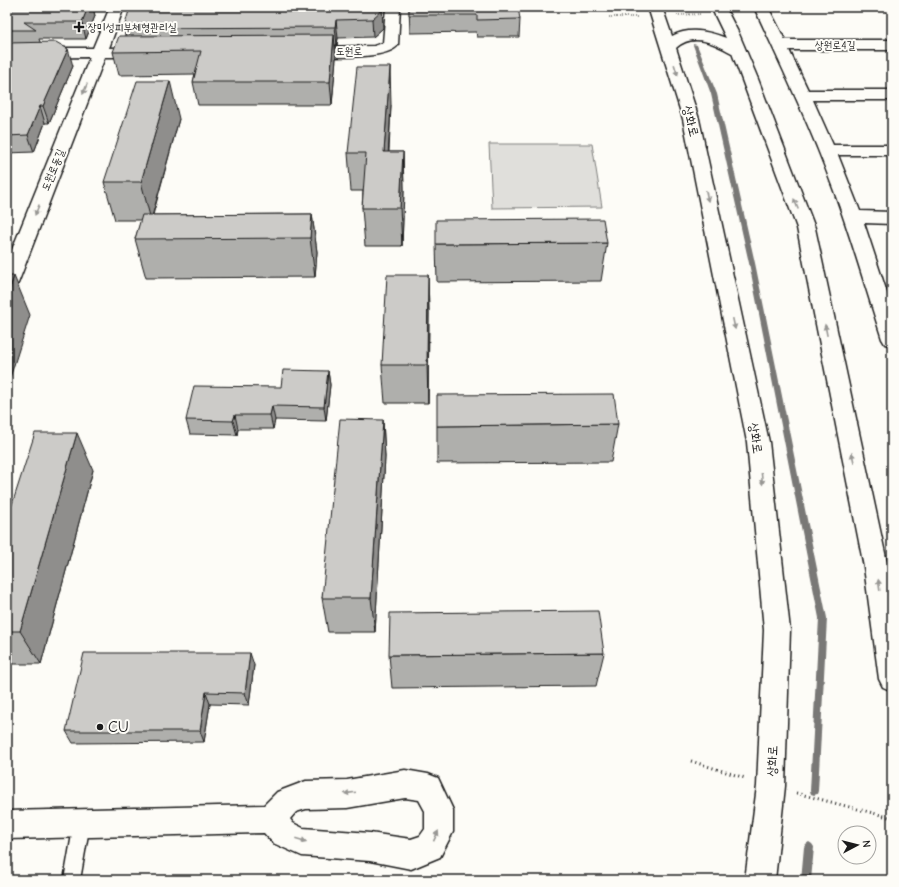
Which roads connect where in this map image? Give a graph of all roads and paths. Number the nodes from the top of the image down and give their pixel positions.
1 (117, 7) edge
2 (393, 7) edge
3 (760, 7) edge
4 (719, 10) edge
5 (656, 12) edge
6 (608, 18) dead end
7 (778, 45) junction
8 (892, 45) edge
9 (668, 47) junction
10 (738, 50) junction
11 (155, 52) edge
12 (290, 52) edge
13 (7, 53) edge
14 (100, 53) junction
15 (803, 95) junction
16 (892, 95) edge
17 (827, 150) junction
18 (892, 150) edge
19 (853, 217) junction
20 (892, 218) edge
21 (7, 286) edge
22 (892, 339) edge
23 (892, 679) edge
24 (270, 818) junction
25 (82, 823) junction
26 (7, 825) edge
27 (72, 880) edge
28 (760, 880) edge

1 - 14 street, 도원로동길
2 - 12 street, 도원로
3 - 7 street
4 - 5 path
4 - 10 street
5 - 6 path
5 - 9 street, 상화로
7 - 8 street, 상원로4길
7 - 15 street
9 - 10 street
9 -> 28 street, 상화로
23 -> 10 street
11 - 14 street
13 - 14 street
14 -> 21 street, 도원로동길
15 - 16 street
15 - 17 street
17 - 18 street
17 - 19 street
19 - 20 street
19 - 22 street
24 -> 24 street
24 - 25 street
25 - 26 street
25 - 27 lane

